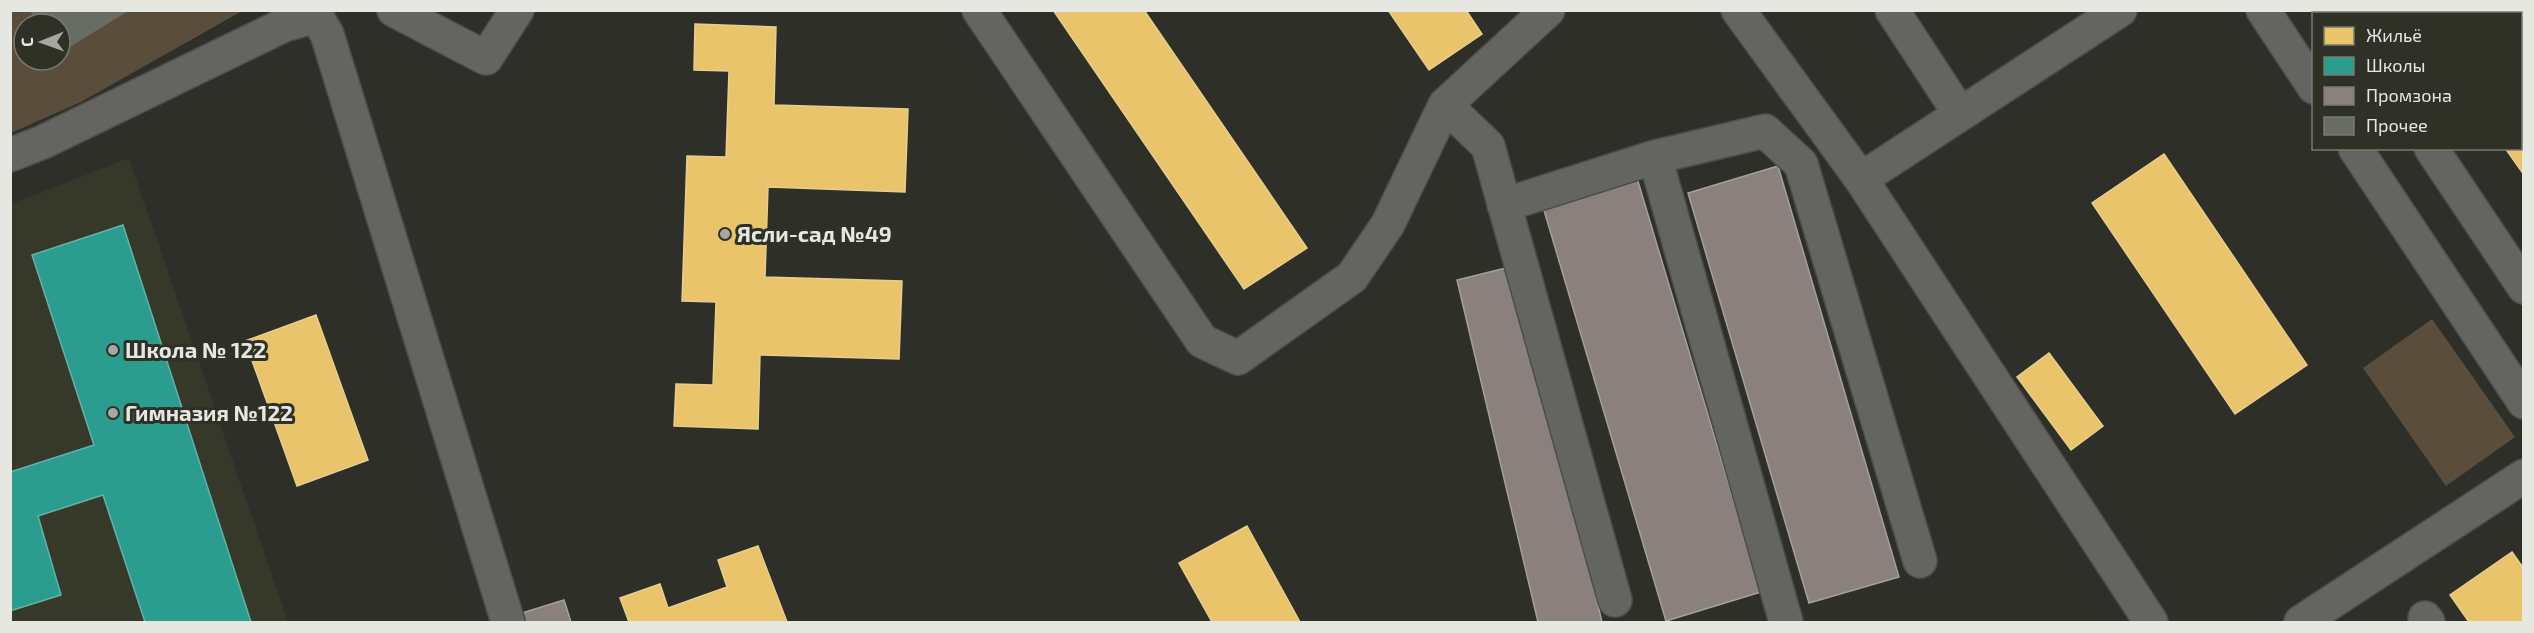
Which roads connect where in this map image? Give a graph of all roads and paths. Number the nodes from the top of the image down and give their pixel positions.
1 (394, 10) edge
2 (517, 10) edge
3 (979, 10) edge
4 (1548, 10) edge
5 (1738, 10) edge
6 (1892, 10) edge
7 (2120, 10) edge
8 (2263, 10) edge
9 (316, 13) edge
10 (2312, 85) edge
11 (1445, 105) junction
12 (1960, 114) junction
13 (2356, 150) edge
14 (2432, 150) edge
15 (10, 155) edge
16 (1655, 157) junction
17 (1861, 178) junction
18 (1504, 205) junction
19 (2523, 287) edge
20 (2523, 402) edge
21 (2523, 476) edge
22 (1920, 561) dead end
23 (1615, 600) dead end
24 (508, 622) edge
25 (1786, 622) edge
26 (2151, 622) edge
27 (2301, 622) edge

1 - 2 street
3 - 11 street
4 - 11 street
5 - 17 street
6 - 12 street
7 - 12 street
8 - 10 street
9 - 15 street
9 - 24 street
11 - 18 street
12 - 17 street
13 - 20 street
14 - 19 street
16 - 18 street
16 - 22 street
16 - 25 street
17 - 26 street
18 - 23 street
21 - 27 street

